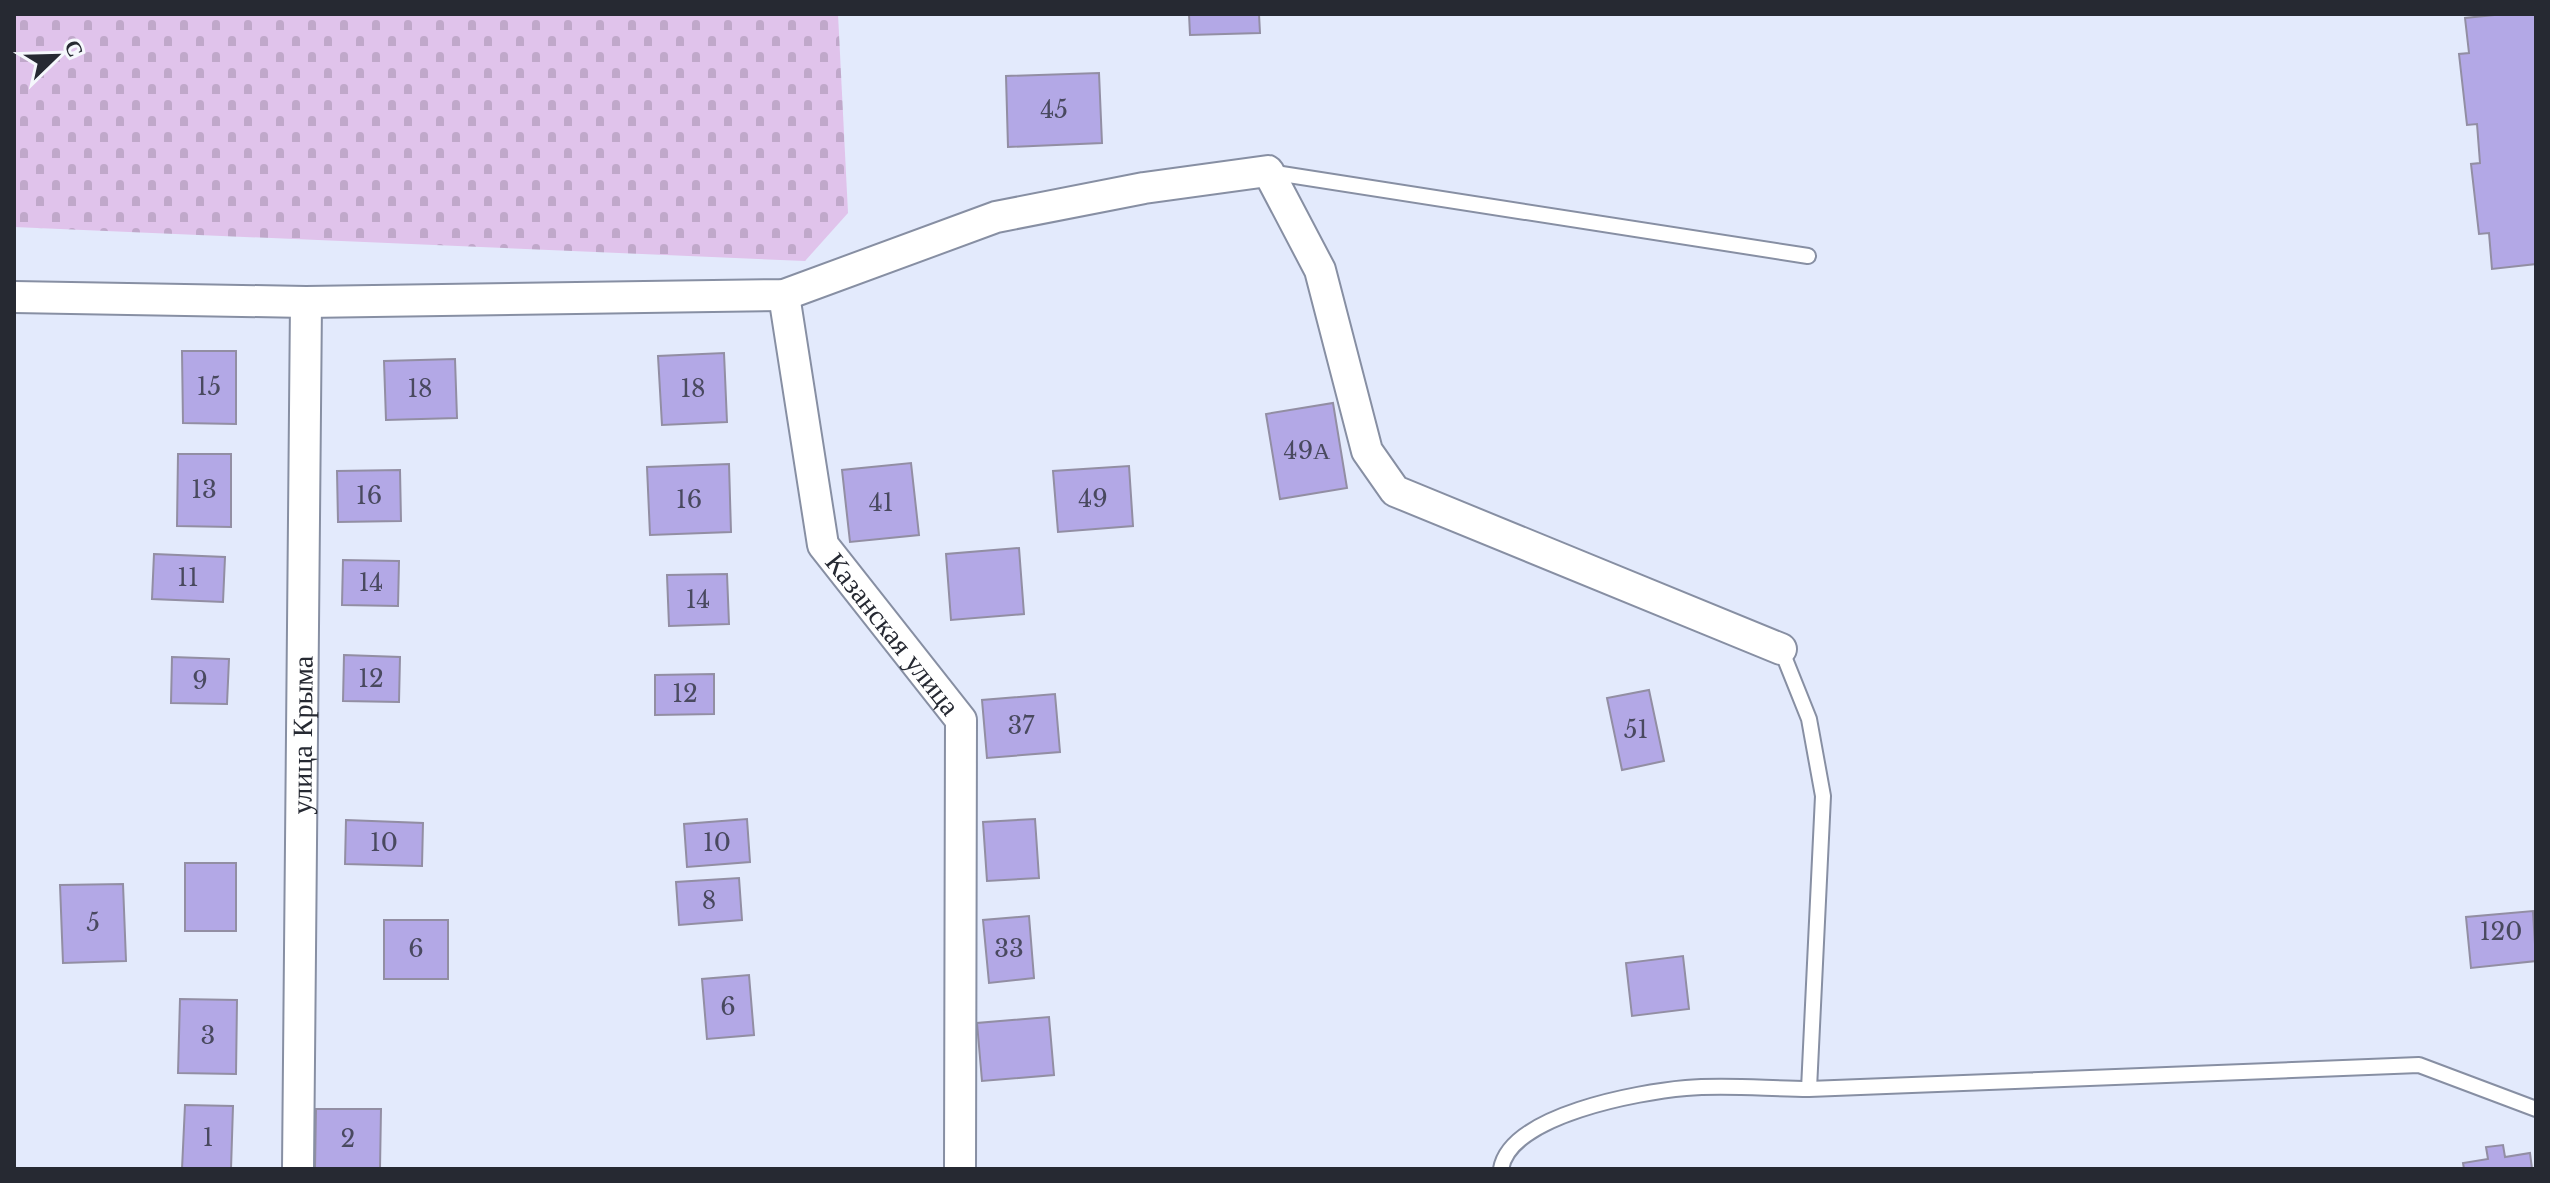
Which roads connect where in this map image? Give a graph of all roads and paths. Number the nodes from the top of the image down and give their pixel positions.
1 (1268, 171) junction
2 (1808, 256) dead end
3 (784, 295) junction
4 (14, 297) edge
5 (306, 302) junction
6 (1781, 649) joint
7 (1809, 1089) junction
8 (2536, 1109) edge
9 (298, 1169) edge
10 (960, 1169) edge
11 (1501, 1169) edge

1 - 2 lane
1 - 3 street
1 - 6 street
3 - 5 street
3 - 10 street, Казанская улица
4 - 5 street
5 - 9 street, улица Крыма
6 - 7 lane
7 - 8 lane
7 - 11 lane

